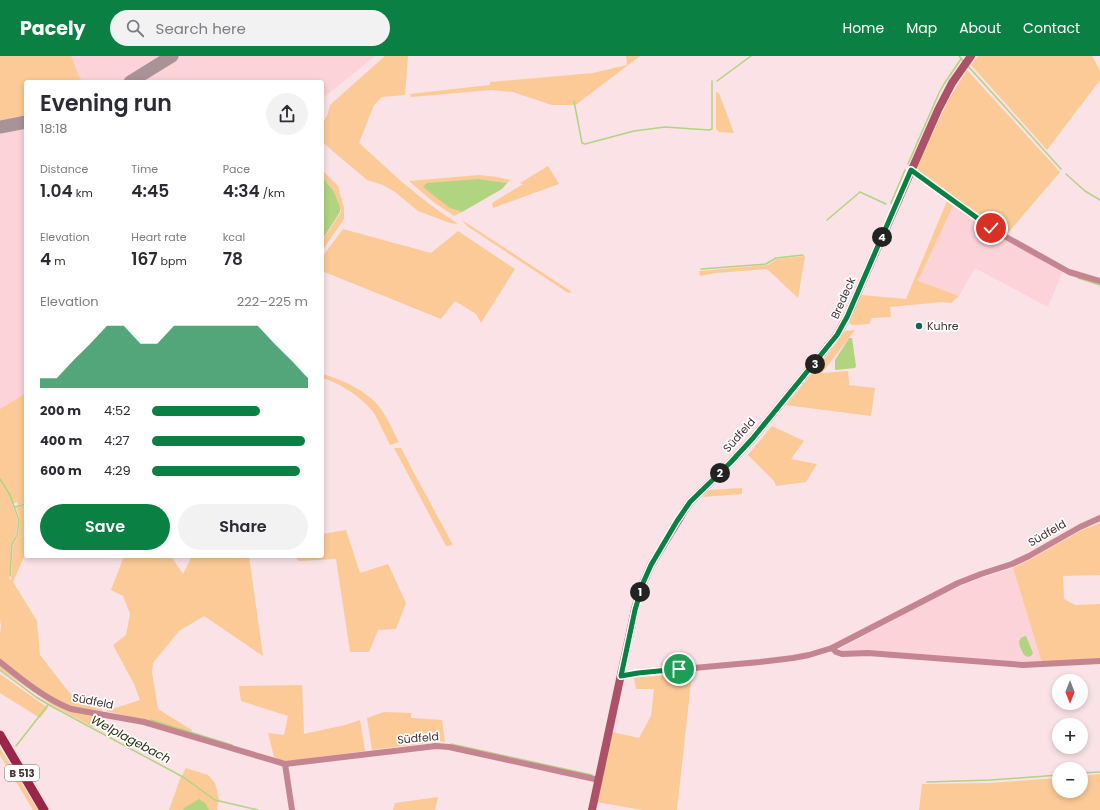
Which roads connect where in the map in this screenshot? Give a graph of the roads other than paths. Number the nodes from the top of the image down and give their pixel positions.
1 (970, 58) edge
2 (911, 170) junction
3 (1100, 281) edge
4 (769, 419) joint
5 (1100, 518) edge
6 (832, 648) junction
7 (0, 662) edge
8 (1100, 662) edge
9 (621, 676) junction
10 (0, 735) edge
11 (285, 764) junction
12 (598, 780) junction
13 (44, 810) edge
14 (292, 810) edge
15 (592, 810) edge

1 - 2 main road, Bredeck
2 - 3 street
2 - 4 main road, Bredeck
4 - 9 main road, Südfeld
5 - 6 street, Südfeld
6 - 8 street
6 - 9 street, Südfeld
7 - 11 street, Südfeld
9 - 12 main road, Südfeld
10 - 13 main road, B 513
11 - 12 street, Südfeld
11 - 14 street
12 - 15 main road, Südfeld

